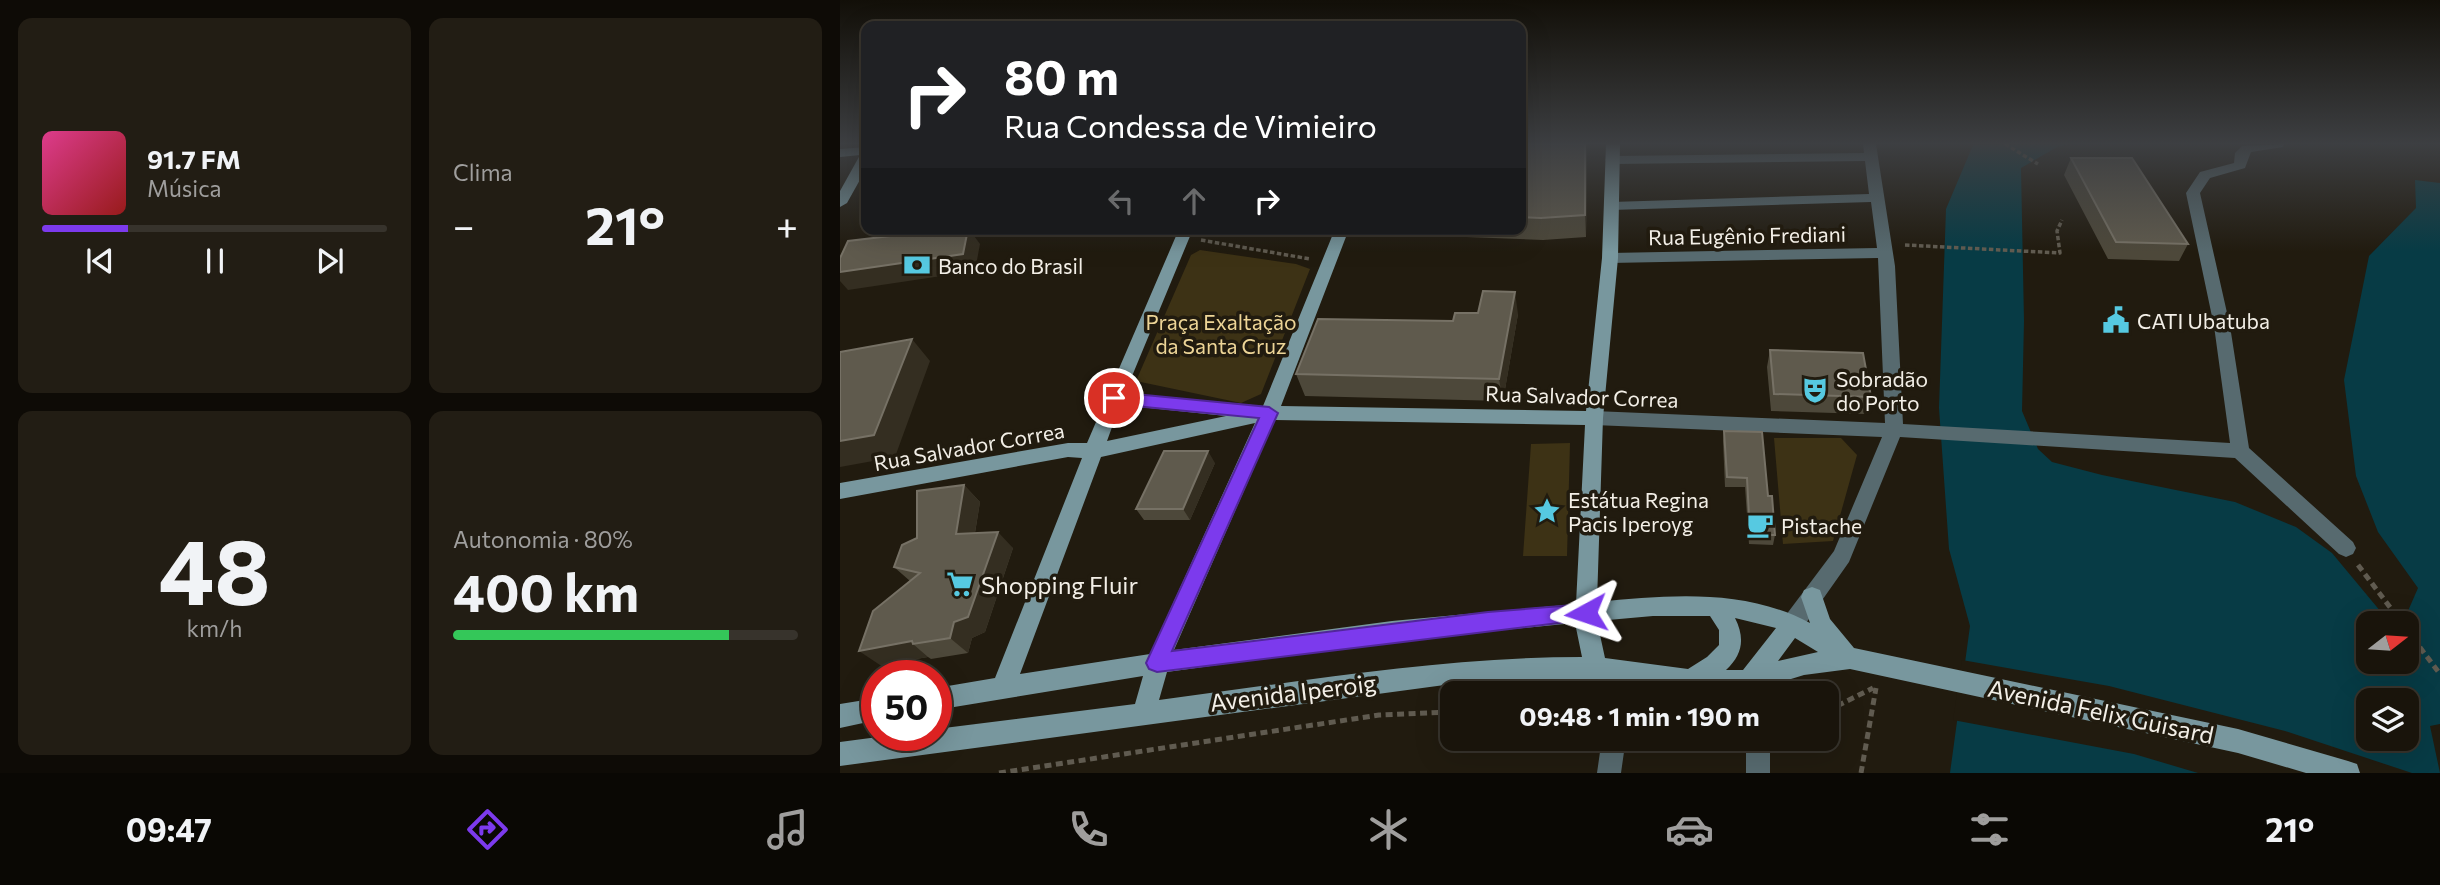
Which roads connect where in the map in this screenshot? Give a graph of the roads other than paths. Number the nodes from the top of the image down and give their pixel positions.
1 (852, 180) edge
2 (1611, 180) edge
3 (1874, 180) edge
4 (2202, 180) edge
5 (1877, 198) junction
6 (840, 203) edge
7 (1611, 206) junction
8 (1183, 235) edge
9 (1339, 235) edge
10 (1884, 249) junction
11 (1610, 258) junction
12 (1114, 398) junction
13 (1269, 413) junction
14 (1594, 418) junction
15 (1902, 430) junction
16 (1096, 451) junction
17 (2241, 451) junction
18 (840, 491) edge
19 (2346, 548) road end
20 (1812, 597) junction
21 (1715, 606) junction
22 (1586, 613) junction
23 (1791, 626) junction
24 (1850, 658) junction
25 (1157, 663) junction
26 (1596, 668) junction
27 (1689, 680) junction
28 (1749, 681) junction
29 (1003, 688) junction
30 (952, 696) edge
31 (1144, 711) junction
32 (861, 712) edge
33 (840, 716) edge
34 (1612, 751) edge
35 (1758, 751) edge
36 (840, 754) edge
37 (1609, 773) edge
38 (1758, 773) edge
39 (2348, 773) edge

1 - 6 main road
2 - 7 main road
3 - 5 street
4 - 17 street
5 - 7 street
5 - 10 street
7 - 11 main road
8 - 12 main road
9 - 13 main road
10 - 11 street, Rua Eugênio Frediani
10 - 15 street
11 - 14 main road
12 - 13 main road, Rua Salvador Correa
12 - 16 main road
13 - 14 main road, Rua Salvador Correa
13 - 16 main road, Rua Salvador Correa
13 - 25 main road
14 - 15 street, Rua Salvador Correa
14 - 22 main road
15 - 17 street, Rua Salvador Correa
15 - 20 street
16 - 18 main road, Rua Salvador Correa
16 - 29 main road
17 - 19 street
20 - 23 street
20 - 24 main road
21 - 22 main road
21 - 23 main road
21 - 27 main road
22 - 25 main road
22 - 26 main road
23 - 24 main road, Avenida Felix Guisard
23 - 28 main road
24 - 28 main road, Avenida Felix Guisard
24 - 39 main road, Avenida Felix Guisard
25 - 29 main road
25 - 31 main road
26 - 27 main road, Avenida Iperoig
26 - 31 main road, Avenida Iperoig
27 - 28 main road, Avenida Iperoig
29 - 30 main road
31 - 36 main road, Avenida Iperoig
32 - 33 main road
34 - 37 street
35 - 38 street

